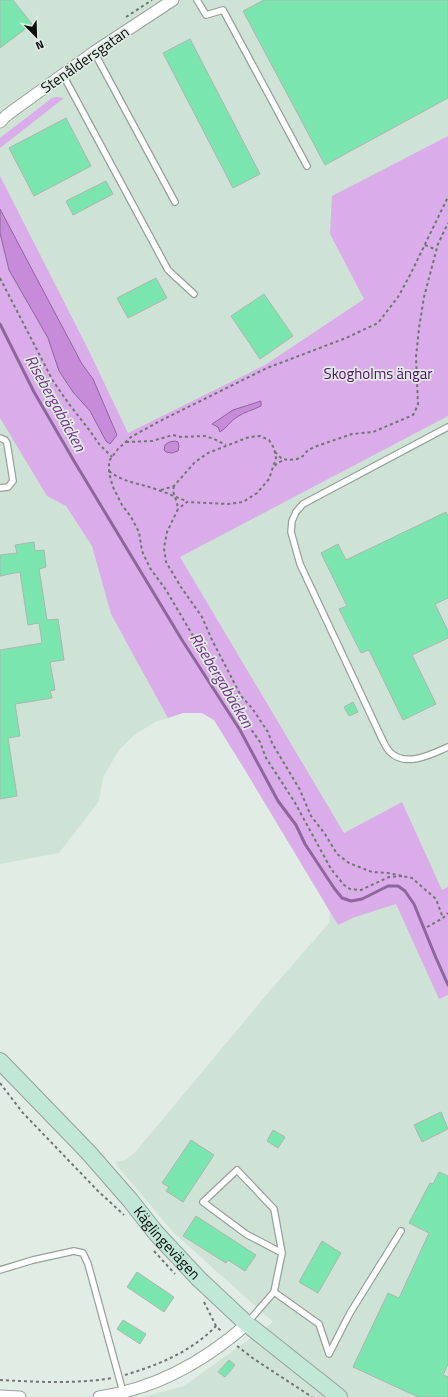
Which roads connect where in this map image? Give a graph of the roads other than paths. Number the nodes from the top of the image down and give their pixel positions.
1 (173, 0) edge
2 (197, 0) edge
3 (94, 52) junction
4 (63, 75) junction
5 (0, 122) edge
6 (307, 166) dead end
7 (175, 202) dead end
8 (194, 294) dead end
9 (448, 427) edge
10 (0, 438) edge
11 (0, 488) edge
12 (448, 747) edge
13 (3, 1070) edge
14 (400, 1231) dead end
15 (282, 1253) junction
16 (0, 1270) edge
17 (274, 1292) junction
18 (246, 1324) junction
19 (123, 1392) junction
20 (0, 1396) edge
21 (20, 1397) edge
22 (99, 1397) edge
23 (338, 1397) edge

1 - 3 street, Stenåldersgatan
2 - 6 lane
3 - 4 street, Stenåldersgatan
3 - 7 lane
4 - 5 street, Stenåldersgatan
4 - 8 lane
9 - 12 lane
10 - 11 lane
13 - 18 main road, Käglingevägen
14 - 17 lane
15 - 15 lane
15 - 17 lane
16 - 19 lane
17 - 18 lane
18 - 19 street
18 - 23 main road, Käglingevägen
19 - 22 street
20 - 21 street

